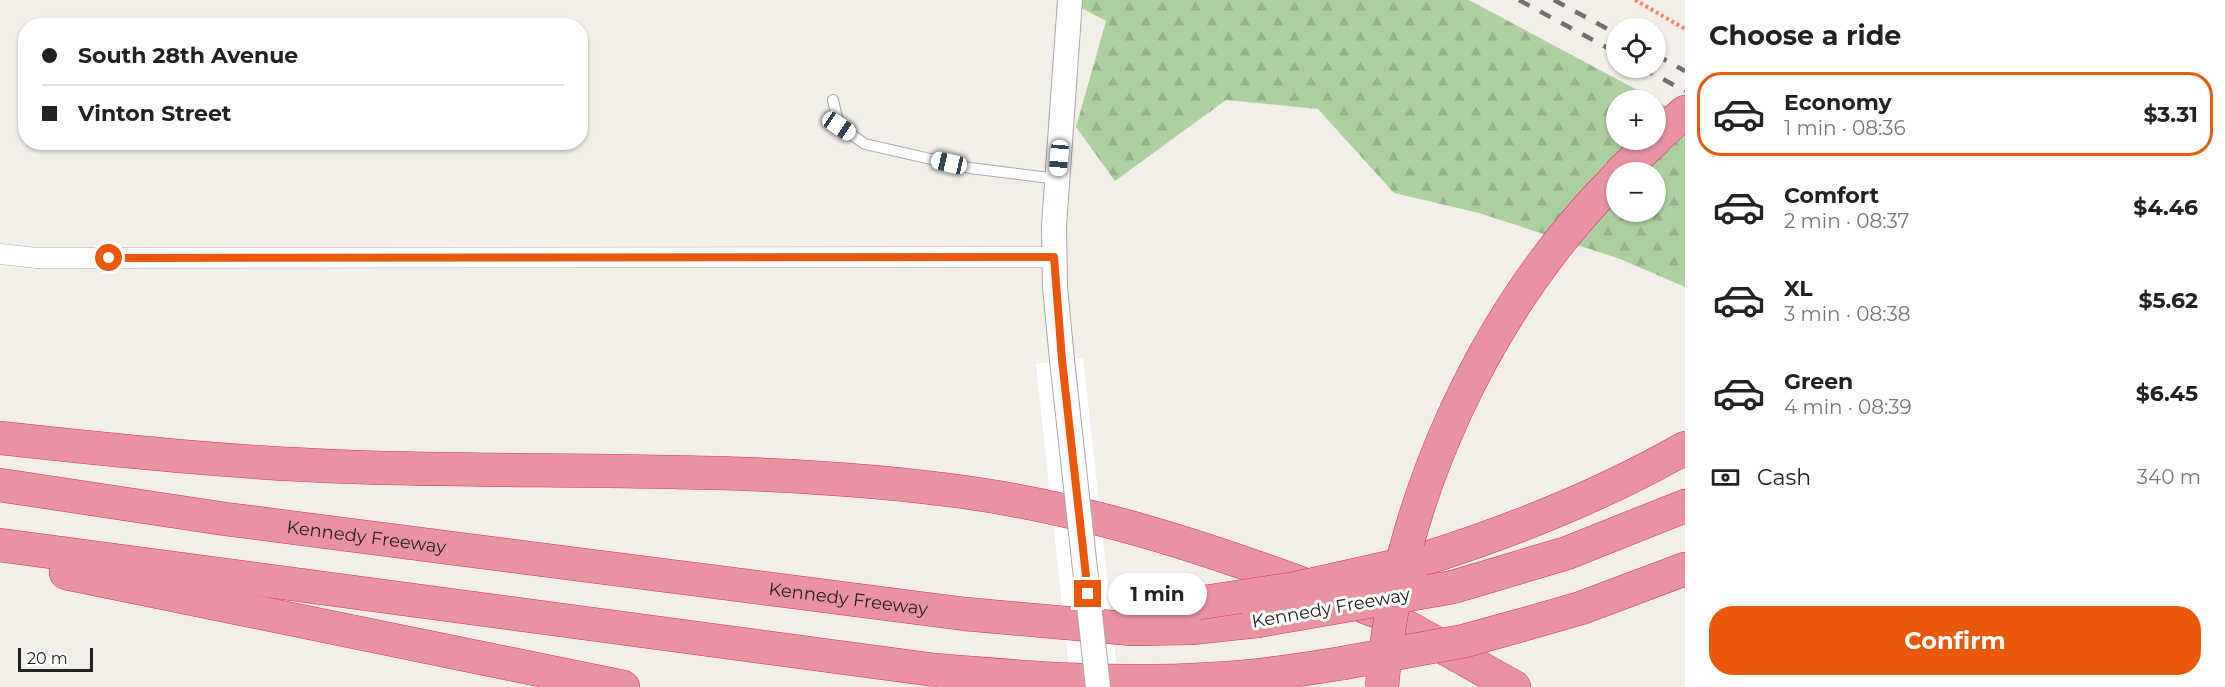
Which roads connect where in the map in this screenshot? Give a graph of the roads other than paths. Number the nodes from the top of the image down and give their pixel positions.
1 (1070, 0) edge
2 (834, 100) dead end
3 (1685, 112) edge
4 (1666, 129) edge
5 (1644, 150) edge
6 (1631, 162) edge
7 (1057, 178) junction
8 (1606, 189) edge
9 (0, 254) edge
10 (1054, 257) junction
11 (0, 438) edge
12 (1685, 448) edge
13 (0, 485) edge
14 (1685, 506) edge
15 (0, 545) edge
16 (0, 559) edge
17 (1683, 571) edge
18 (1028, 620) junction
19 (623, 687) edge
20 (1098, 687) edge
21 (1382, 687) edge
22 (1514, 687) edge

1 - 7 street
2 - 7 lane
3 - 4 highway
5 - 6 highway
7 - 10 street
8 - 21 highway, bridge
9 - 10 street
10 - 20 street, bridge
11 - 22 highway
12 - 18 highway, bridge
13 - 18 highway, Kennedy Freeway
14 - 18 highway, Kennedy Freeway, bridge
15 - 17 highway, bridge
16 - 19 highway

